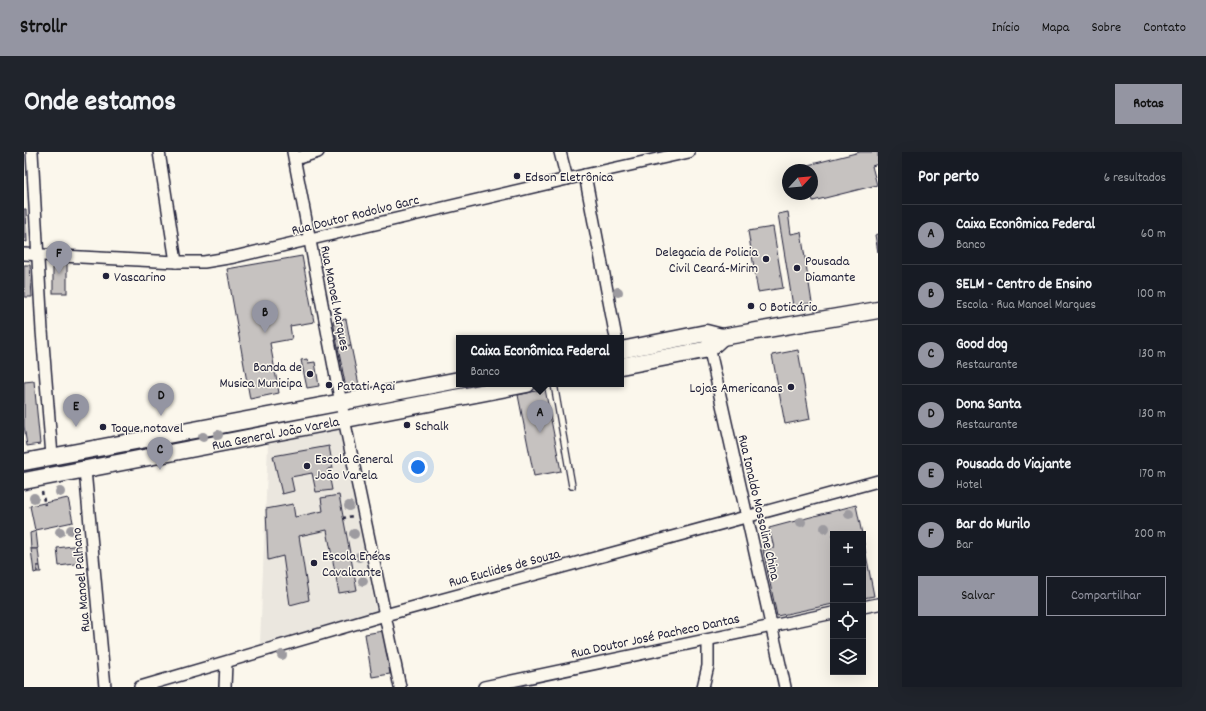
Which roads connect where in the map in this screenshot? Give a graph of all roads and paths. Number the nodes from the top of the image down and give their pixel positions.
1 (32, 152) edge
2 (160, 152) edge
3 (318, 152) edge
4 (560, 152) edge
5 (689, 152) edge
6 (294, 156) edge
7 (585, 175) junction
8 (567, 179) junction
9 (309, 240) junction
10 (24, 254) edge
11 (37, 255) junction
12 (176, 262) junction
13 (878, 310) edge
14 (615, 335) edge
15 (708, 341) junction
16 (624, 350) edge
17 (624, 365) edge
18 (456, 381) edge
19 (511, 387) edge
20 (555, 387) edge
21 (342, 402) junction
22 (344, 419) junction
23 (52, 456) junction
24 (24, 462) edge
25 (85, 470) junction
26 (878, 481) edge
27 (24, 482) edge
28 (572, 486) dead end
29 (747, 516) junction
30 (878, 604) edge
31 (866, 606) edge
32 (830, 614) edge
33 (385, 615) junction
34 (772, 625) junction
35 (708, 640) junction
36 (226, 663) junction
37 (105, 687) edge
38 (140, 687) edge
39 (225, 687) edge
40 (400, 687) edge
41 (484, 687) edge
42 (703, 687) edge
43 (785, 687) edge

1 - 11 street
2 - 12 street
3 - 6 street
4 - 8 street
5 - 7 street, Rua Doutor Rodolvo Garc
6 - 9 street, Rua Manoel Marques
7 - 8 street, Rua Doutor Rodolvo Garc
7 - 14 street
8 - 9 street, Rua Doutor Rodolvo Garc
9 - 12 street, Rua Doutor Rodolvo Garc
9 - 21 street, Rua Manoel Marques
10 - 11 street, Rua Doutor Rodolvo Garc
11 - 12 street, Rua Doutor Rodolvo Garc
11 - 23 street
13 - 15 main road
15 - 16 main road
15 - 17 main road
15 - 29 street, Rua Ionaldo Mossoline China
18 - 21 main road, Rua General João Varela
19 - 22 main road, Rua General João Varela
20 - 28 lane
21 - 22 street, Rua Manoel Marques
21 - 23 main road, Rua General João Varela
22 - 25 main road, Rua General João Varela
22 - 33 street
23 - 24 main road, Rua General João Varela
25 - 27 main road, Rua General João Varela
25 - 37 street, Rua Manoel Palhano
26 - 29 street, Rua Euclides de Souza
29 - 33 street, Rua Euclides de Souza
29 - 34 street, Rua Ionaldo Mossoline China
30 - 31 street
32 - 34 street, Rua Doutor José Pacheco Dantas
33 - 36 street, Rua Euclides de Souza
33 - 40 street
34 - 35 street, Rua Doutor José Pacheco Dantas
34 - 43 street, Rua Ionaldo Mossoline China
35 - 41 street, Rua Doutor José Pacheco Dantas
35 - 42 street
36 - 38 street, Rua Euclides de Souza
36 - 39 street

